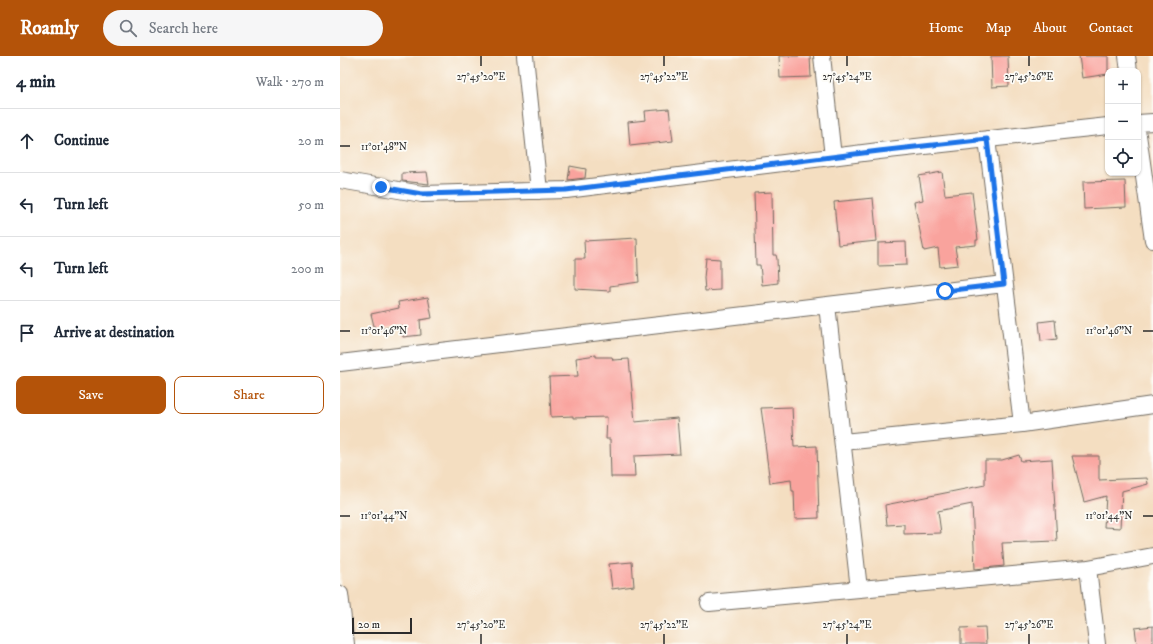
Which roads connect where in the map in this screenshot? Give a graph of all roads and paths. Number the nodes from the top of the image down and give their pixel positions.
1 (525, 56) edge
2 (822, 56) edge
3 (1127, 56) edge
4 (1129, 68) edge
5 (1153, 122) edge
6 (1141, 123) edge
7 (1105, 126) edge
8 (987, 139) junction
9 (1139, 140) edge
10 (833, 157) junction
11 (340, 180) edge
12 (539, 191) junction
13 (1153, 240) edge
14 (1004, 284) junction
15 (827, 305) junction
16 (340, 364) edge
17 (1153, 405) edge
18 (1022, 424) junction
19 (843, 442) junction
20 (1153, 556) edge
21 (1088, 568) junction
22 (859, 589) junction
23 (340, 594) edge
24 (710, 603) dead end
25 (346, 644) edge
26 (1097, 644) edge

1 - 12 street
2 - 10 street
3 - 4 street
5 - 6 street
7 - 8 street
8 - 10 street
8 - 14 street
9 - 13 street
10 - 12 street
11 - 12 street
14 - 15 street
14 - 18 street
15 - 16 street
15 - 19 street
17 - 18 street
18 - 19 street
19 - 22 street
20 - 21 street
21 - 22 street
21 - 26 street
22 - 24 street
23 - 25 street

